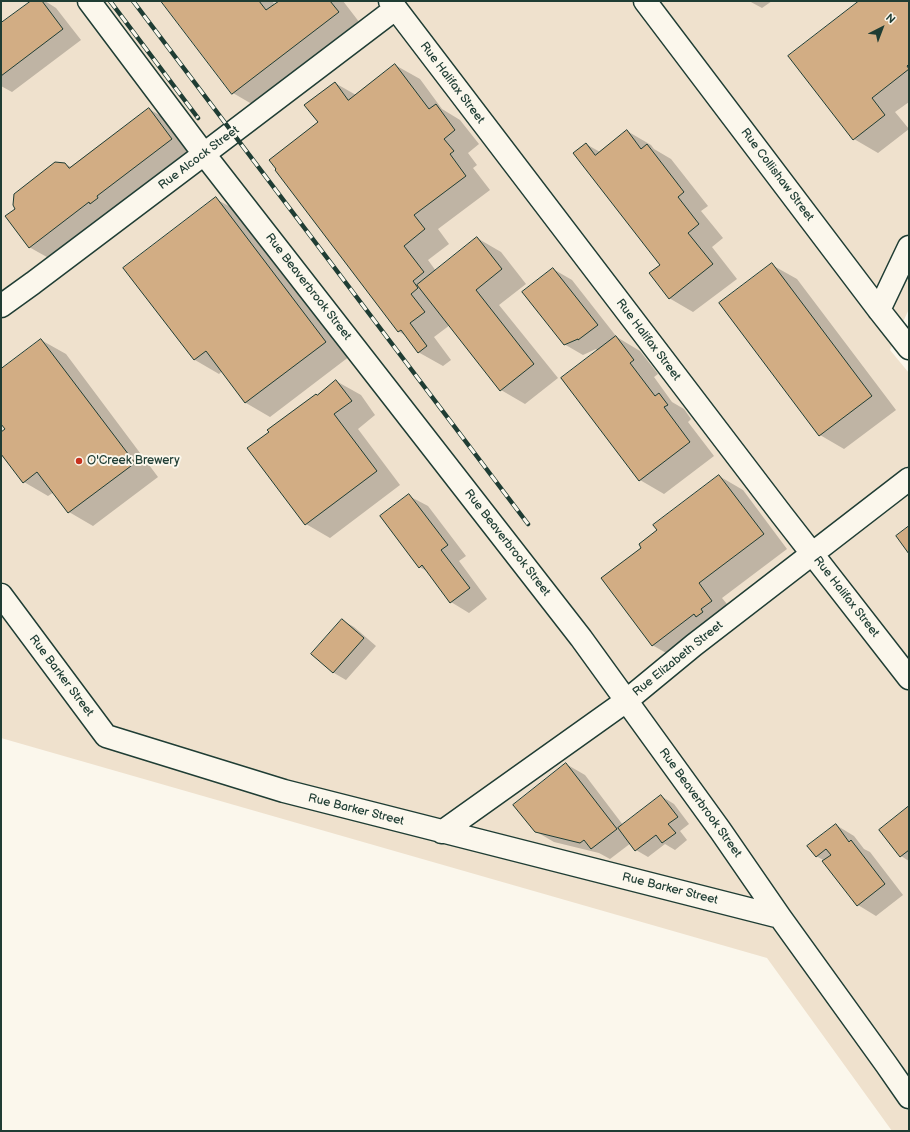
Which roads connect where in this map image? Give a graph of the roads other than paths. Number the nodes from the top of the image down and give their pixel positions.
1 (89, 1) edge
2 (645, 1) edge
3 (392, 5) edge
4 (204, 154) junction
5 (909, 247) edge
6 (1, 306) edge
7 (879, 310) junction
8 (909, 348) edge
9 (909, 479) edge
10 (812, 553) junction
11 (1, 595) edge
12 (909, 678) edge
13 (626, 701) junction
14 (442, 832) junction
15 (780, 917) junction
16 (909, 1097) edge

1 - 4 street, Rue Beaverbrook Street
2 - 7 street, Rue Collishaw Street
3 - 4 street, Rue Alcock Street
3 - 10 street, Rue Halifax Street
4 - 6 street, Rue Alcock Street
4 - 13 street, Rue Beaverbrook Street
5 - 7 street
7 - 8 street, Rue Collishaw Street
9 - 10 street, Rue Elizabeth Street
10 - 12 street, Rue Halifax Street
10 - 13 street, Rue Elizabeth Street
11 - 14 street, Rue Barker Street
13 - 14 street, Rue Elizabeth Street
13 - 15 street, Rue Beaverbrook Street
14 - 15 street, Rue Barker Street
15 - 16 street, Rue Beaverbrook Street

